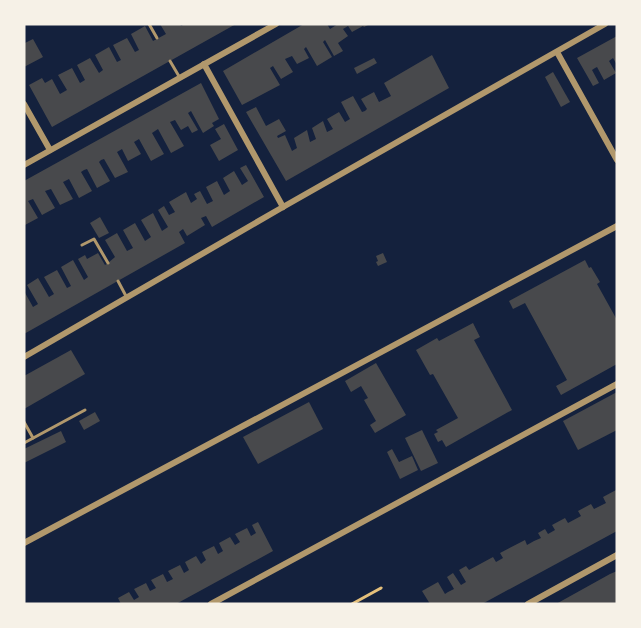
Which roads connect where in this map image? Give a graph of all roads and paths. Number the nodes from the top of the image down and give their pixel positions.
1 (148, 24) edge
2 (276, 24) edge
3 (605, 24) edge
4 (157, 38) dead end
5 (557, 52) junction
6 (170, 61) dead end
7 (204, 64) junction
8 (180, 78) junction
9 (24, 104) edge
10 (50, 150) junction
11 (617, 160) edge
12 (24, 165) edge
13 (283, 207) junction
14 (617, 226) edge
15 (82, 245) dead end
16 (108, 263) dead end
17 (118, 281) dead end
18 (127, 298) junction
19 (24, 357) edge
20 (617, 384) edge
21 (85, 410) dead end
22 (24, 422) edge
23 (33, 438) junction
24 (24, 443) edge
25 (24, 543) edge
26 (617, 555) edge
27 (381, 588) dead end
28 (211, 604) edge
29 (352, 604) edge
30 (528, 604) edge

1 - 4 lane
2 - 7 street
3 - 5 street
5 - 11 street
5 - 13 street
6 - 8 lane
7 - 8 street
7 - 13 street
8 - 10 street
9 - 10 street
10 - 12 street
13 - 18 street
14 - 25 street
15 - 16 lane
17 - 18 lane
18 - 19 street
20 - 28 street
21 - 23 lane
22 - 23 lane
23 - 24 lane
26 - 30 street
27 - 29 path

